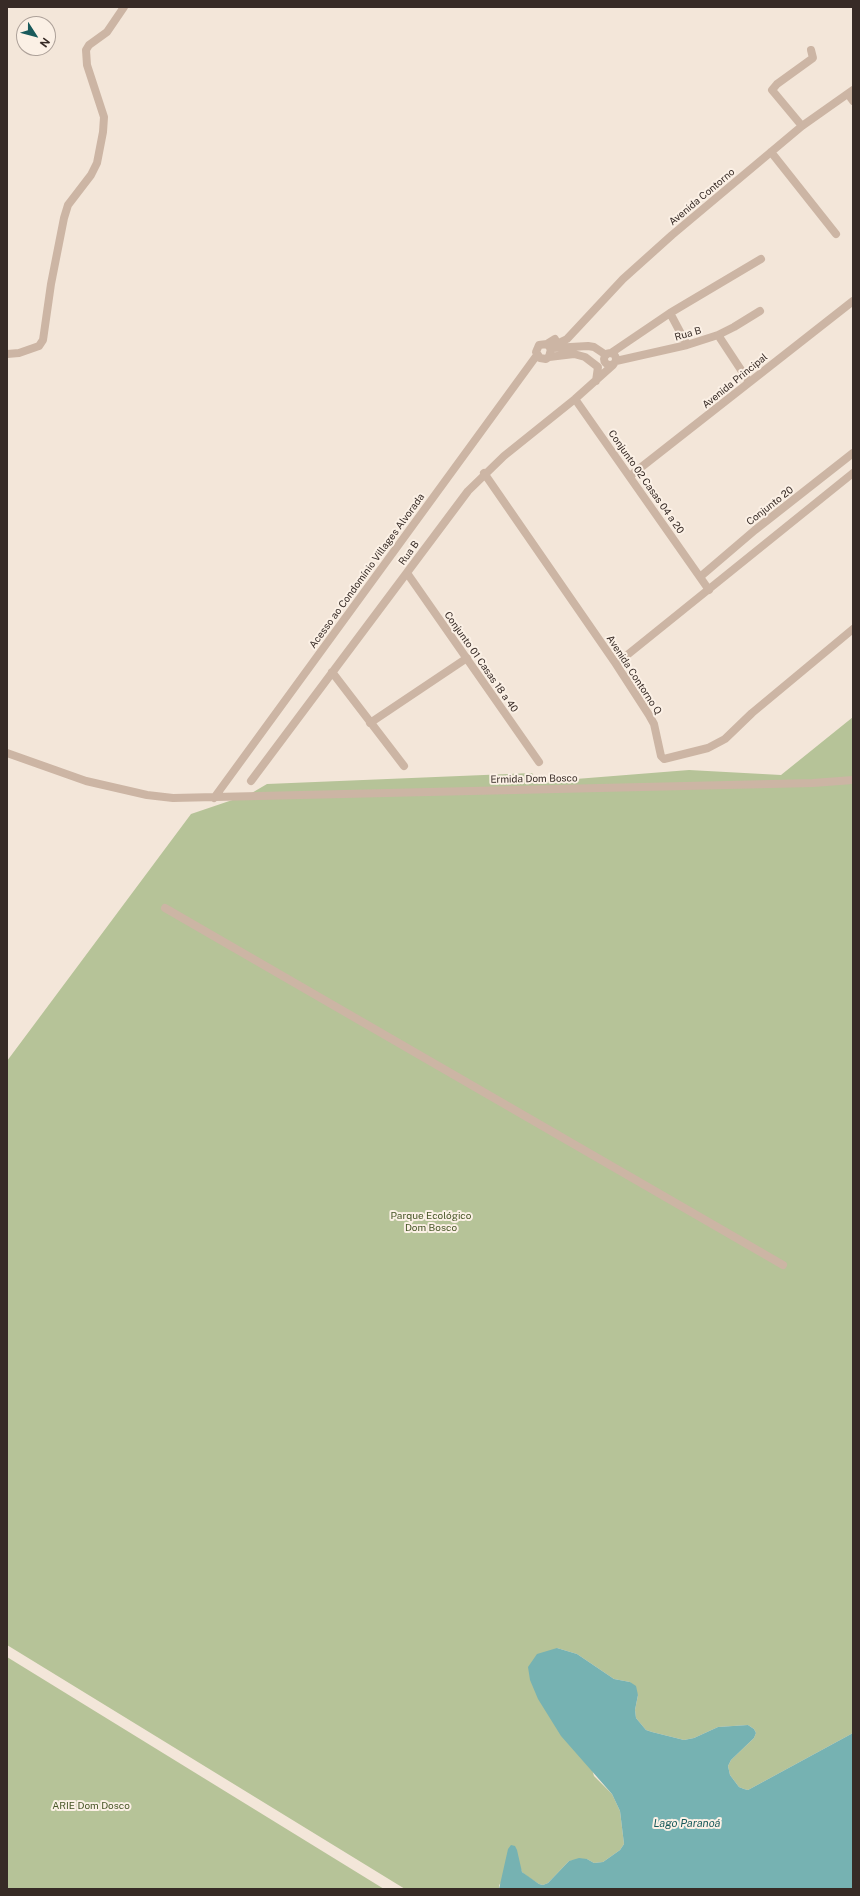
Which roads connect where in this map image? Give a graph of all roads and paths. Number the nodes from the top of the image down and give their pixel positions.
1 (124, 7) edge
2 (811, 50) dead end
3 (850, 92) edge
4 (853, 101) edge
5 (802, 126) junction
6 (771, 152) junction
7 (836, 234) dead end
8 (761, 259) dead end
9 (853, 300) edge
10 (760, 311) dead end
11 (670, 313) junction
12 (718, 335) junction
13 (687, 345) junction
14 (549, 349) junction
15 (606, 353) junction
16 (7, 354) edge
17 (537, 355) junction
18 (613, 364) junction
19 (596, 365) junction
20 (596, 381) junction
21 (749, 382) junction
22 (575, 399) junction
23 (853, 453) edge
24 (484, 473) junction
25 (853, 473) edge
26 (630, 476) junction
27 (407, 573) junction
28 (700, 577) junction
29 (709, 590) junction
30 (853, 629) edge
31 (467, 658) junction
32 (616, 664) junction
33 (332, 672) junction
34 (370, 723) junction
35 (7, 753) edge
36 (539, 762) dead end
37 (404, 766) dead end
38 (853, 780) edge
39 (251, 781) dead end
40 (214, 798) junction
41 (165, 908) dead end
42 (783, 1265) dead end

1 - 16 street
2 - 5 street
3 - 4 street
3 - 5 street, Avenida Contorno
5 - 6 street, Avenida Contorno
6 - 7 street
6 - 14 street, Avenida Contorno
8 - 11 street
9 - 21 street, Avenida Principal
10 - 12 street, Rua B
11 - 13 street
11 - 15 street
12 - 13 street, Rua B
12 - 21 street
13 - 18 street, Rua B
14 - 15 street
14 - 17 street
14 - 17 street, Acesso ao Condomínio Villages Alvorada
14 - 19 street
15 - 18 street
15 - 19 street
17 - 40 street, Acesso ao Condomínio Villages Alvorada
18 - 19 street
18 - 20 street, Rua B
19 - 20 street
20 - 22 street, Rua B
21 - 26 street, Avenida Principal
22 - 24 street, Rua B
22 - 26 street, Conjunto 02 Casas 04 a 20
23 - 28 street, Conjunto 20
24 - 27 street, Rua B
24 - 32 street, Avenida Contorno Q
25 - 29 street
26 - 28 street, Conjunto 02 Casas 04 a 20
27 - 31 street, Conjunto 01 Casas 18 a 40
27 - 33 street, Rua B
28 - 29 street, Conjunto 02 Casas 04 a 20
29 - 32 street
30 - 32 street, Avenida Contorno Q
31 - 34 street
31 - 36 street, Conjunto 01 Casas 18 a 40
33 - 34 street
33 - 39 street, Rua B
34 - 37 street
35 - 40 street, Ermida Dom Bosco
38 - 40 street, Ermida Dom Bosco
41 - 42 street

